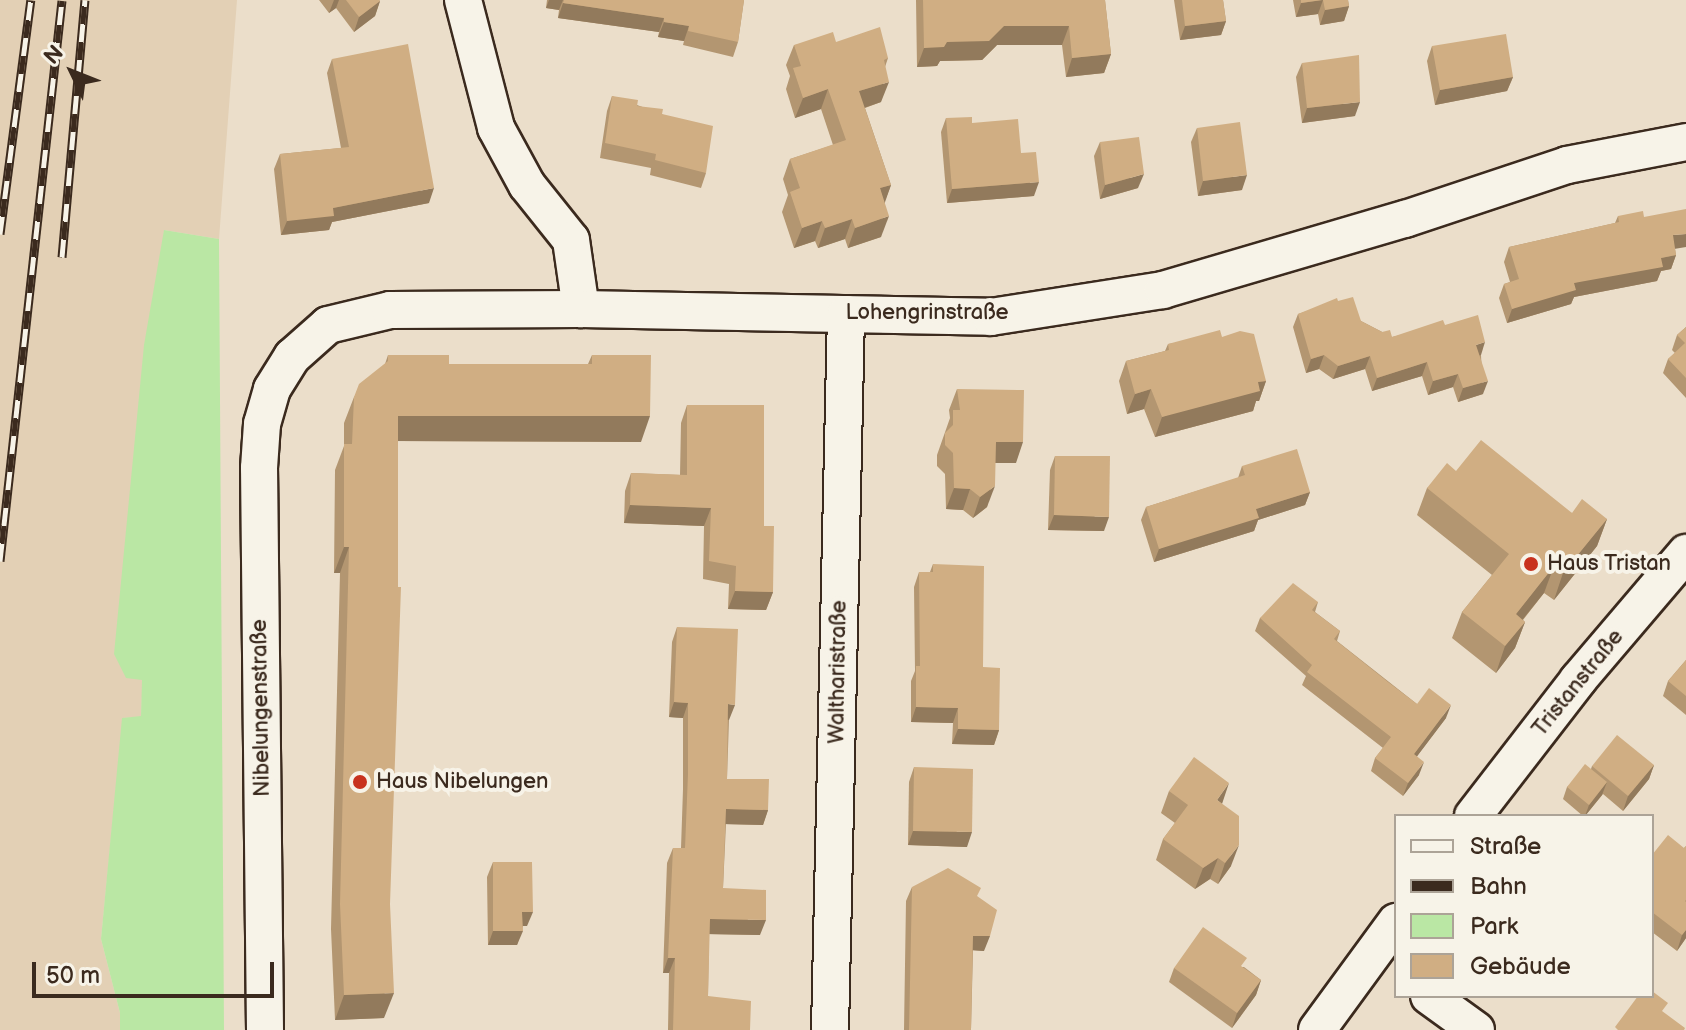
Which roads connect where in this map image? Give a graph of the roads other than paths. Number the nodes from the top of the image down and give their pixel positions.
1 (463, 0) edge
2 (1686, 142) edge
3 (581, 309) junction
4 (846, 314) junction
5 (272, 389) joint
6 (1686, 553) edge
7 (1475, 814) edge
8 (1394, 929) edge
9 (1384, 963) edge
10 (1432, 998) edge
11 (265, 1030) edge
12 (830, 1030) edge
13 (1317, 1030) edge
14 (1476, 1030) edge

1 - 3 street
2 - 4 street, Lohengrinstraße
3 - 4 street, Lohengrinstraße
3 - 5 street, Lohengrinstraße
4 - 12 street, Waltharistraße
5 - 11 street, Nibelungenstraße
6 - 7 street, Tristanstraße
8 - 9 street
9 - 13 street
10 - 14 street

